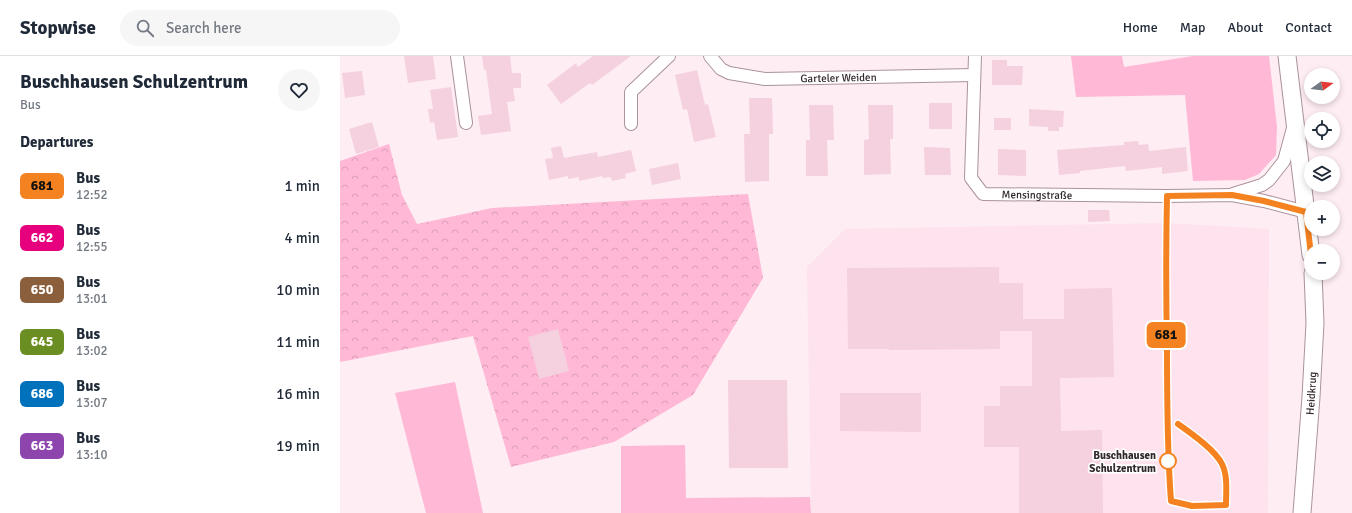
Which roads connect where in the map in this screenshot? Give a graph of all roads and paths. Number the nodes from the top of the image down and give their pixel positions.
1 (457, 56) edge
2 (669, 56) edge
3 (710, 56) edge
4 (974, 56) edge
5 (1287, 56) edge
6 (974, 75) junction
7 (466, 123) dead end
8 (1295, 123) junction
9 (631, 124) dead end
10 (1232, 195) junction
11 (1305, 200) edge
12 (1304, 211) edge
13 (1313, 280) edge
14 (1302, 513) edge

1 - 7 street
2 - 9 street
3 - 6 street, Garteler Weiden
4 - 6 street, Mensingstraße
5 - 8 main road
6 - 10 street, Mensingstraße
8 - 10 street, Mensingstraße
8 - 11 main road
10 - 12 street, Mensingstraße
13 - 14 main road, Heidkrug

